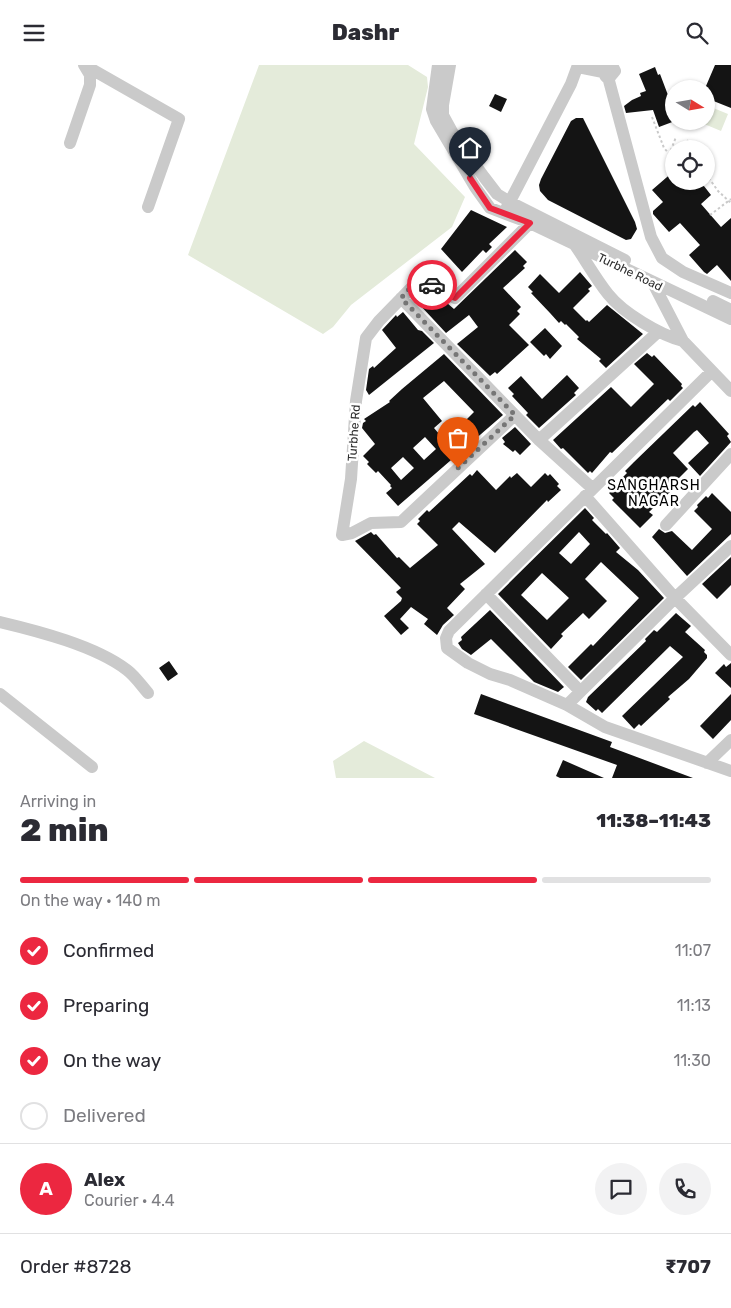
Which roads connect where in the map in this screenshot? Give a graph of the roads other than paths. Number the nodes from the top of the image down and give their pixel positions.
1 (85, 65) edge
2 (438, 65) edge
3 (450, 65) edge
4 (578, 66) edge
5 (607, 70) edge
6 (70, 143) dead end
7 (148, 207) dead end
8 (506, 208) junction
9 (530, 223) junction
10 (575, 245) junction
11 (653, 283) junction
12 (731, 293) edge
13 (401, 298) junction
14 (731, 310) edge
15 (731, 319) edge
16 (658, 332) junction
17 (683, 341) junction
18 (711, 371) junction
19 (731, 391) edge
20 (515, 415) junction
21 (539, 440) junction
22 (731, 454) edge
23 (588, 492) junction
24 (666, 525) dead end
25 (731, 547) edge
26 (486, 594) junction
27 (675, 598) junction
28 (0, 622) edge
29 (731, 655) edge
30 (580, 691) junction
31 (148, 693) dead end
32 (0, 694) edge
33 (567, 705) junction
34 (731, 740) edge
35 (707, 763) junction
36 (92, 767) dead end
37 (731, 771) edge

1 - 6 street
1 - 7 street
2 - 8 street
3 - 8 street
4 - 5 street
4 - 8 street
5 - 12 street
8 - 9 street, Turbhe Road
8 - 14 street
9 - 10 street, Turbhe Road
9 - 13 street, Turbhe Rd
10 - 11 street, Turbhe Road
10 - 16 street
11 - 15 street, Turbhe Road
11 - 17 street
13 - 20 street
13 - 20 street, Turbhe Rd
16 - 17 street
16 - 21 street
17 - 18 street
18 - 19 street
18 - 23 street
20 - 21 street
21 - 23 street
22 - 24 street
23 - 26 street
23 - 27 street
25 - 27 street
26 - 30 street
26 - 33 street
27 - 29 street
27 - 30 street
28 - 31 street
30 - 33 street
32 - 36 street
33 - 35 street
34 - 35 street
35 - 37 street

